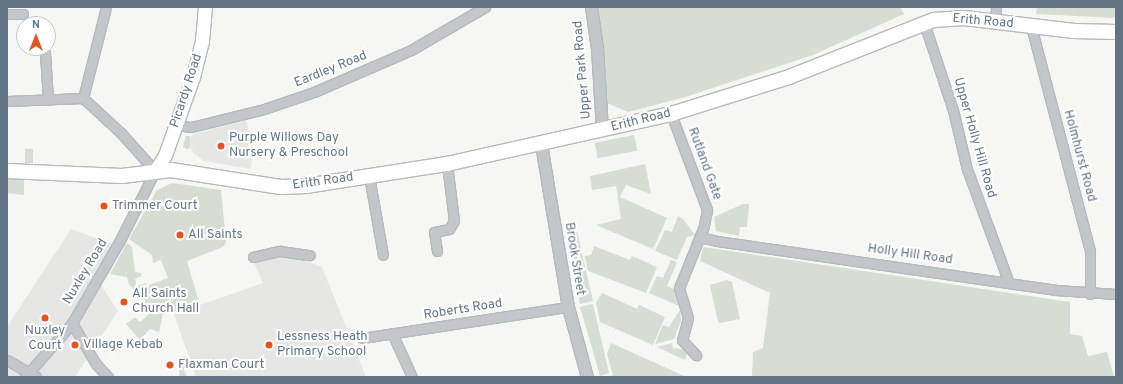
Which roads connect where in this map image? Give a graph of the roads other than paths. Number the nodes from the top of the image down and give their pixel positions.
1 (106, 7) edge
2 (205, 7) edge
3 (486, 7) edge
4 (591, 7) edge
5 (996, 7) edge
6 (7, 14) edge
7 (23, 14) dead end
8 (995, 22) junction
9 (924, 23) junction
10 (1031, 26) junction
11 (1116, 32) edge
12 (45, 56) edge
13 (82, 98) junction
14 (48, 100) junction
15 (7, 101) edge
16 (671, 114) junction
17 (176, 125) junction
18 (602, 130) junction
19 (541, 144) junction
20 (447, 164) junction
21 (7, 171) edge
22 (156, 171) junction
23 (370, 176) junction
24 (700, 237) junction
25 (437, 252) dead end
26 (310, 255) dead end
27 (383, 255) dead end
28 (253, 257) dead end
29 (1009, 283) junction
30 (1090, 294) junction
31 (1116, 294) edge
32 (568, 307) junction
33 (72, 323) junction
34 (392, 333) junction
35 (362, 338) dead end
36 (696, 355) dead end
37 (9, 361) edge
38 (27, 375) edge
39 (37, 377) edge
40 (108, 377) edge
41 (412, 377) edge
42 (587, 377) edge

1 - 13 street
2 - 17 main road, Picardy Road
3 - 17 street, Eardley Road
4 - 18 street, Upper Park Road
5 - 8 street
6 - 7 street
8 - 9 main road, Erith Road
8 - 10 main road, Erith Road
9 - 16 main road, Erith Road
9 - 29 street, Upper Holly Hill Road
10 - 11 main road, Erith Road
10 - 30 street, Holmhurst Road
12 - 14 street
13 - 14 street
13 - 22 street
14 - 15 street
16 - 18 main road, Erith Road
16 - 24 street, Rutland Gate
17 - 22 main road, Picardy Road
18 - 19 main road, Erith Road
19 - 20 main road, Erith Road
19 - 32 street, Brook Street
20 - 23 main road, Erith Road
20 - 25 street
21 - 22 main road, Erith Road
22 - 23 main road, Erith Road
22 - 33 street, Nuxley Road
23 - 27 street
24 - 29 street, Holly Hill Road
24 - 36 street, Rutland Gate
26 - 28 street
29 - 30 street, Holly Hill Road
30 - 31 street, Holly Hill Road
32 - 34 street, Roberts Road
32 - 42 street, Brook Street
33 - 38 street, Nuxley Road
33 - 40 street
34 - 35 street, Roberts Road
34 - 41 street
37 - 38 street
38 - 39 street

